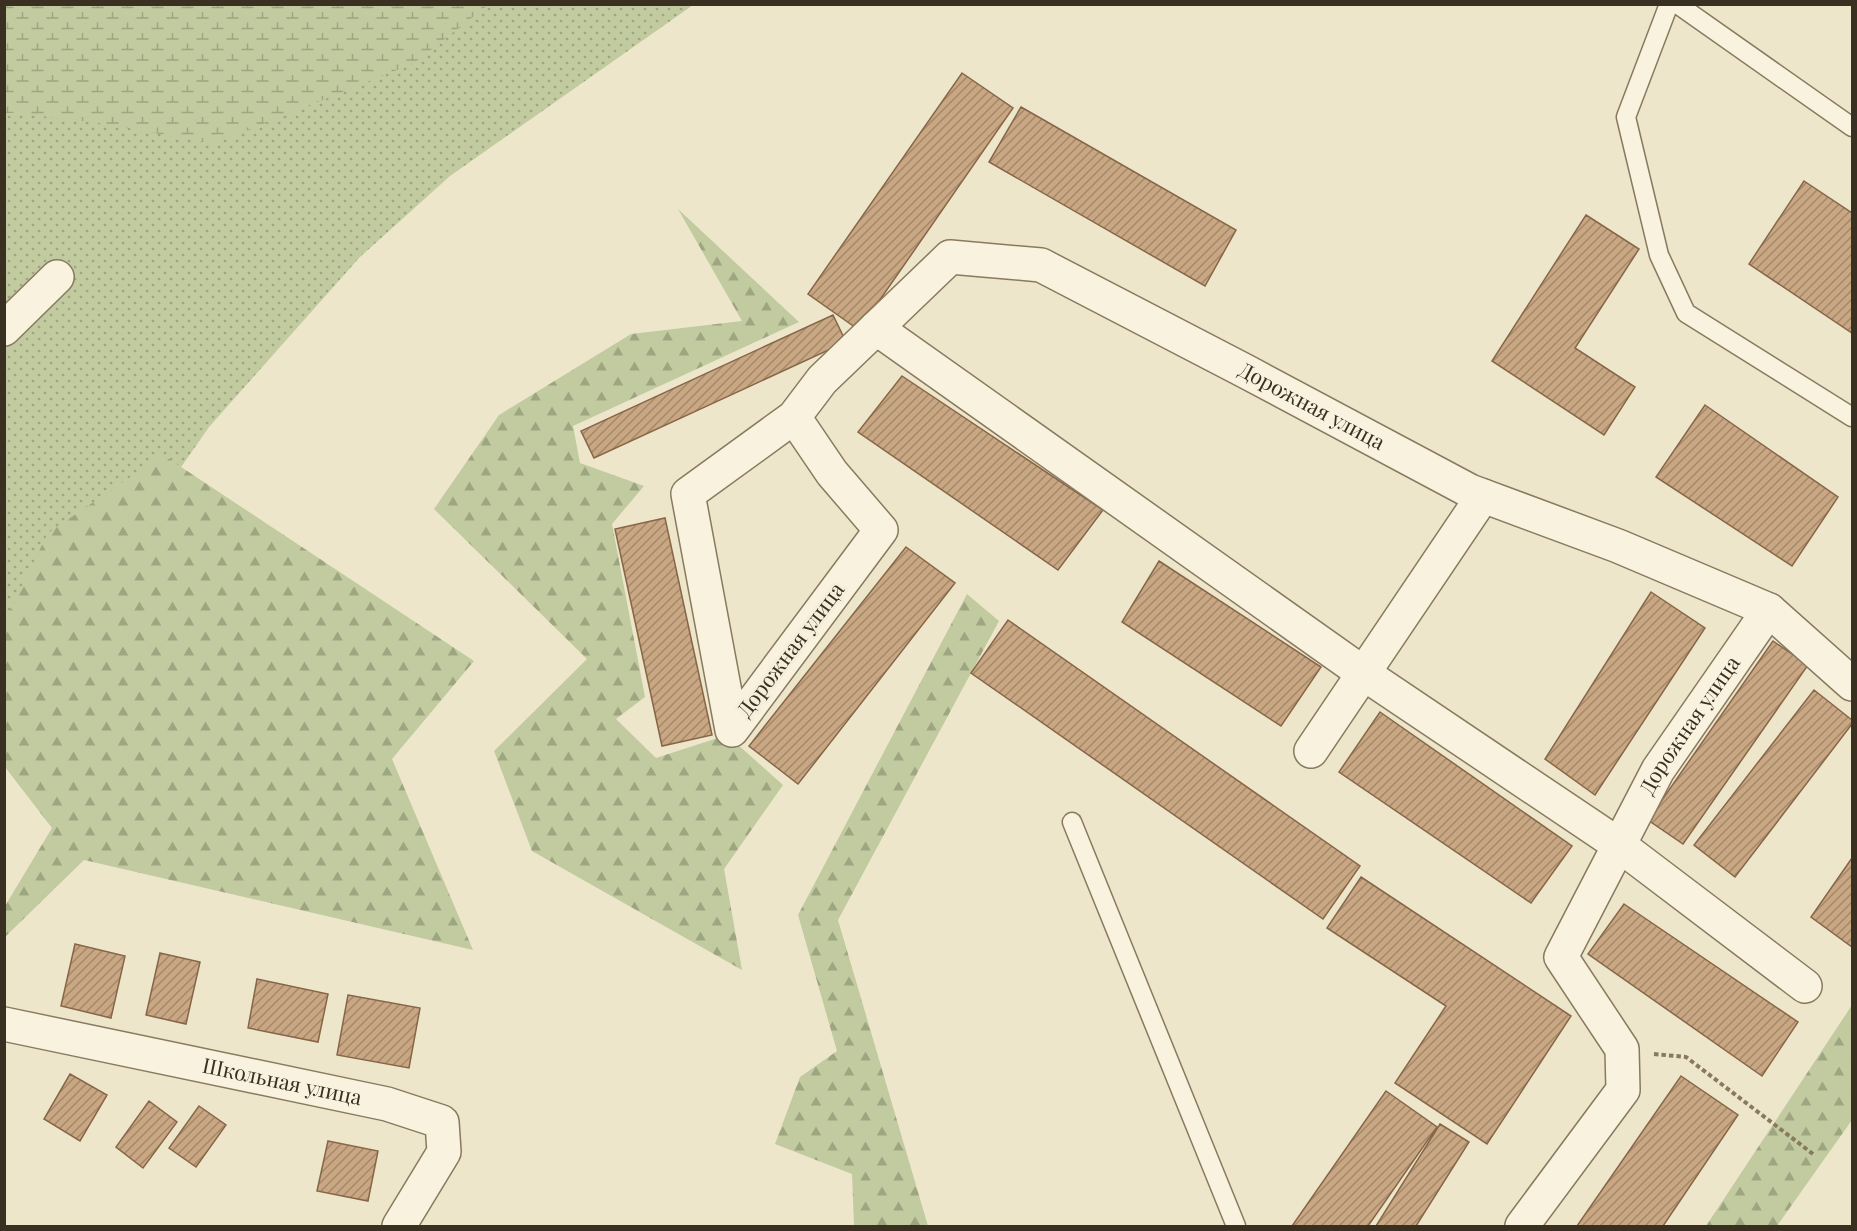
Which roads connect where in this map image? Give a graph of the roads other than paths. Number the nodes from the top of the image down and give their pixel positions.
1 (1669, 4) edge
2 (1677, 4) edge
3 (1852, 128) edge
4 (57, 277) dead end
5 (876, 328) junction
6 (4, 329) edge
7 (794, 417) junction
8 (1852, 417) edge
9 (1483, 496) junction
10 (1769, 610) junction
11 (1363, 674) junction
12 (1852, 684) edge
13 (1311, 751) dead end
14 (1072, 822) dead end
15 (1619, 845) junction
16 (1805, 986) dead end
17 (4, 1024) edge
18 (399, 1227) edge
19 (1236, 1227) edge
20 (1522, 1227) edge

1 - 8 lane
2 - 3 lane
4 - 6 street
5 - 7 street, Дорожная улица
5 - 9 street, Дорожная улица
5 - 11 street
7 - 7 street, Дорожная улица
9 - 10 street, Дорожная улица
9 - 11 street
10 - 12 street, Дорожная улица
10 - 15 street, Дорожная улица
11 - 13 street
11 - 15 street
14 - 19 lane
15 - 16 street
15 - 20 street, Дорожная улица
17 - 18 street, Школьная улица

